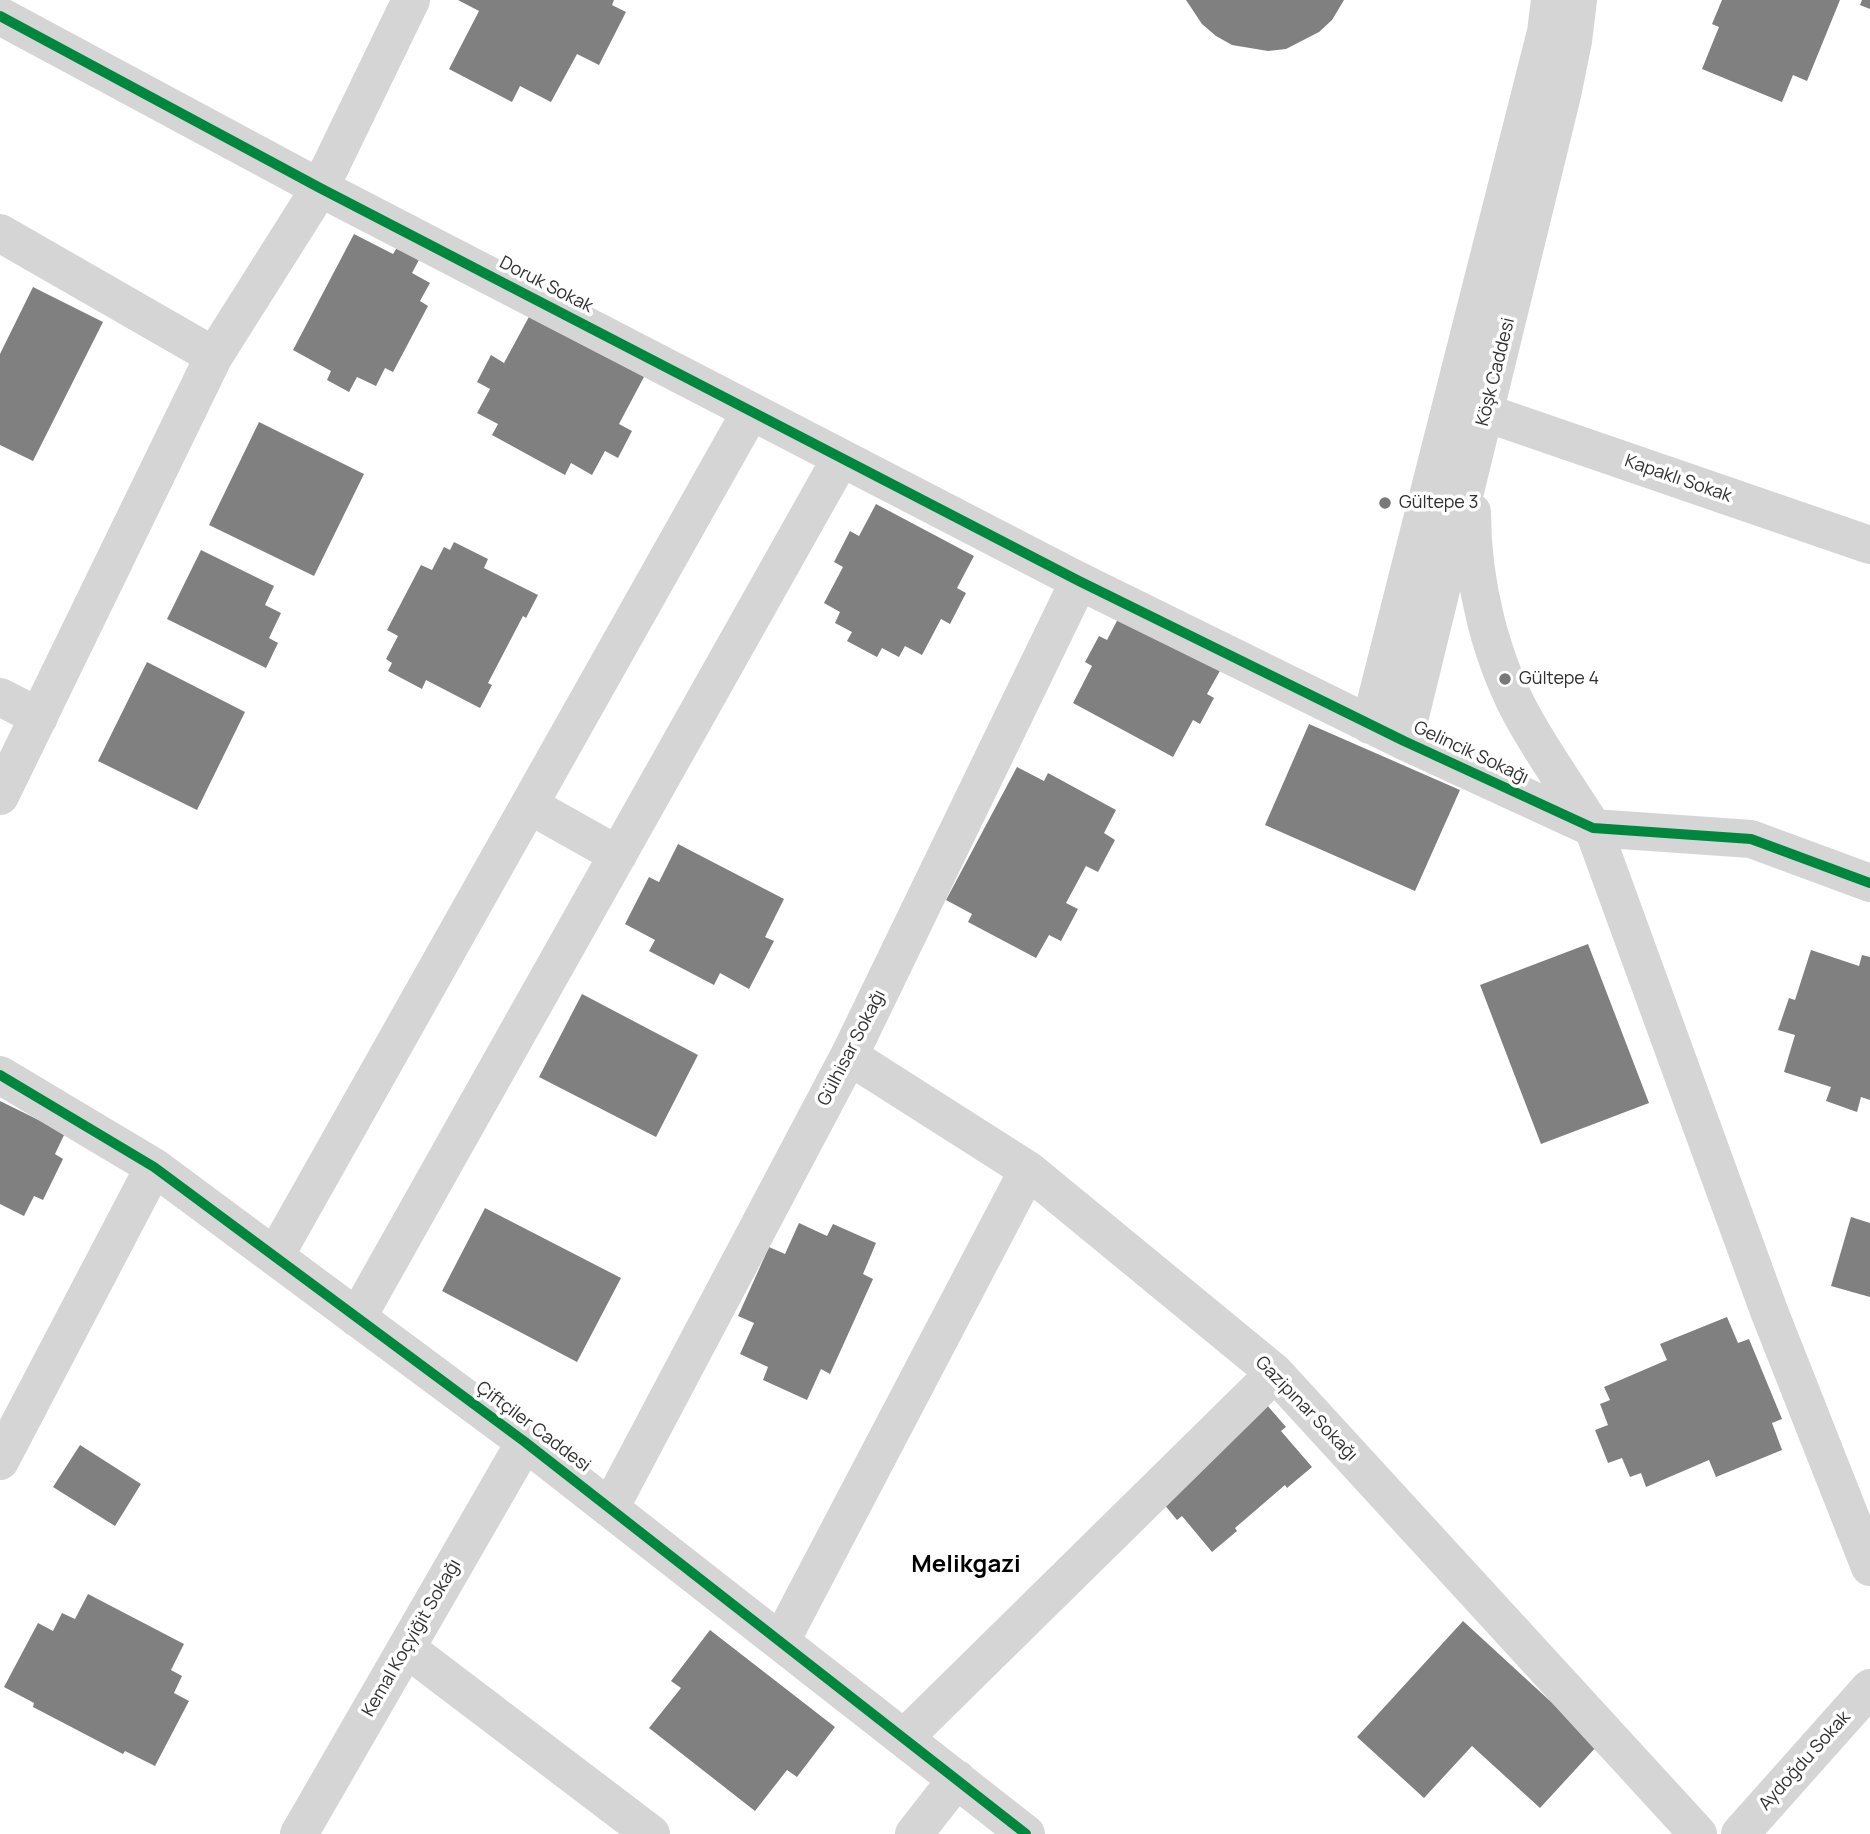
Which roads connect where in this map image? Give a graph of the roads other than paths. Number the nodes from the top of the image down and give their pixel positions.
1 (411, 0) edge
2 (1550, 0) edge
3 (1578, 0) edge
4 (0, 16) edge
5 (320, 188) junction
6 (0, 233) edge
7 (214, 355) junction
8 (751, 411) junction
9 (1486, 413) junction
10 (841, 458) junction
11 (1472, 468) junction
12 (1870, 545) edge
13 (1079, 581) junction
14 (0, 697) edge
15 (39, 716) junction
16 (1387, 733) junction
17 (0, 796) edge
18 (529, 805) junction
19 (1593, 828) junction
20 (618, 855) junction
21 (1870, 883) edge
22 (849, 1056) junction
23 (0, 1075) edge
24 (154, 1167) junction
25 (1028, 1170) junction
26 (275, 1256) junction
27 (357, 1318) junction
28 (1275, 1373) junction
29 (525, 1442) junction
30 (0, 1461) edge
31 (610, 1508) junction
32 (1870, 1567) edge
33 (781, 1641) junction
34 (406, 1648) junction
35 (1870, 1688) edge
36 (905, 1737) junction
37 (957, 1779) junction
38 (299, 1834) edge
39 (651, 1834) edge
40 (914, 1834) edge
41 (1026, 1834) edge
42 (1698, 1834) edge
43 (1740, 1834) edge

1 - 5 street
2 - 16 street, Köşk Caddesi
3 - 9 street, Köşk Caddesi
4 - 5 street, Doruk Sokak
5 - 7 street
5 - 8 street, Doruk Sokak
6 - 7 street
7 - 15 street
8 - 10 street, Doruk Sokak
8 - 18 street
9 - 11 street, Köşk Caddesi
9 - 12 street, Kapaklı Sokak
10 - 13 street, Doruk Sokak
10 - 20 street
11 - 16 street, Köşk Caddesi
11 - 19 street
13 - 16 street, Gelincik Sokağı
13 - 22 street, Gülhisar Sokağı
14 - 15 street
15 - 17 street
16 - 19 street, Gelincik Sokağı
18 - 20 street
18 - 26 street
19 - 21 street, Gelincik Sokağı
19 - 32 street
20 - 27 street
22 - 25 street, Gazipınar Sokağı
22 - 31 street, Gülhisar Sokağı
23 - 24 street, Çiftçiler Caddesi
24 - 26 street, Çiftçiler Caddesi
24 - 30 street
25 - 28 street, Gazipınar Sokağı
25 - 33 street
26 - 27 street, Çiftçiler Caddesi
27 - 29 street, Çiftçiler Caddesi
28 - 36 street
28 - 42 street, Gazipınar Sokağı
29 - 31 street, Çiftçiler Caddesi
29 - 34 street, Kemal Koçyiğit Sokağı
31 - 33 street, Çiftçiler Caddesi
33 - 36 street, Çiftçiler Caddesi
34 - 38 street, Kemal Koçyiğit Sokağı
34 - 39 street
35 - 43 street, Aydoğdu Sokak
36 - 37 street, Çiftçiler Caddesi
37 - 40 street
37 - 41 street, Çiftçiler Caddesi

